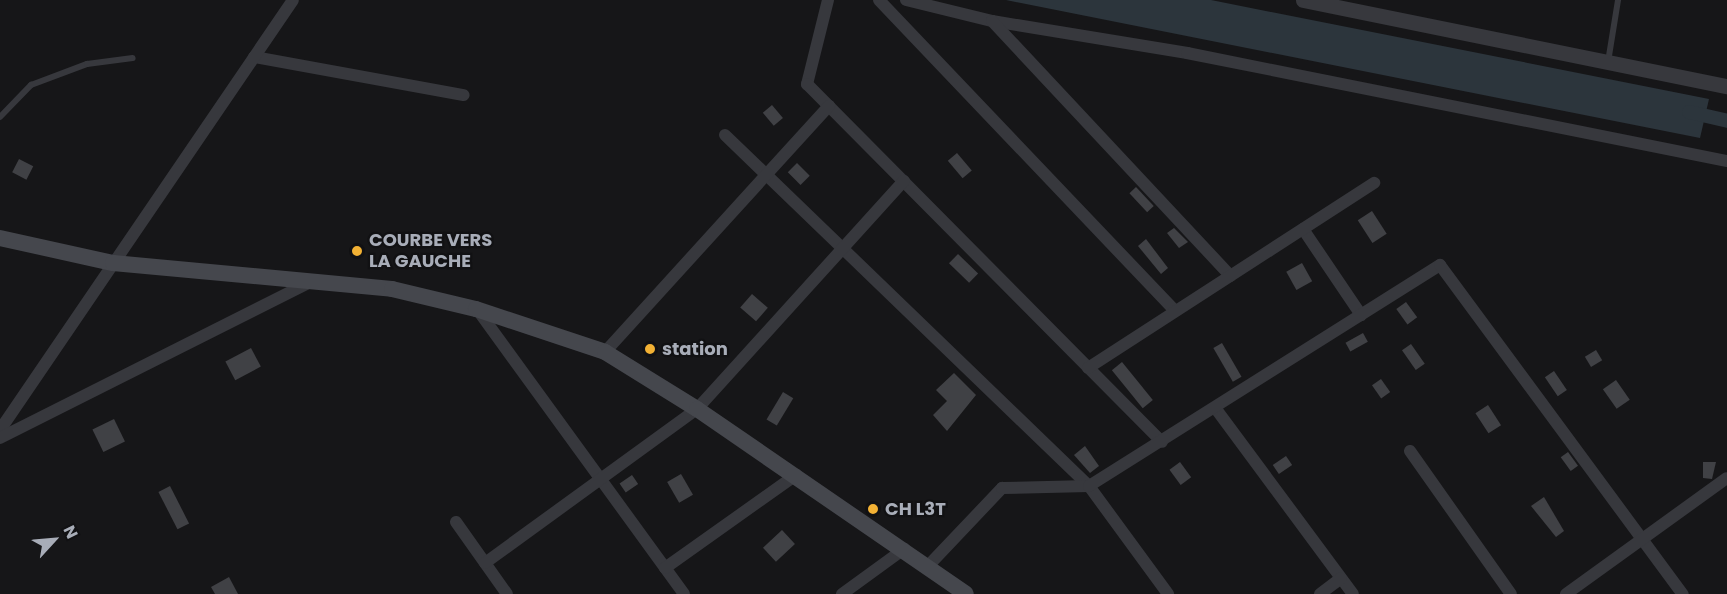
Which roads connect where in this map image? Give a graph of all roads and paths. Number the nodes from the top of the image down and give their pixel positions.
1 (293, 0) edge
2 (828, 0) edge
3 (879, 0) edge
4 (906, 0) edge
5 (1303, 0) edge
6 (1618, 0) edge
7 (992, 21) junction
8 (254, 57) junction
9 (133, 58) dead end
10 (1608, 62) junction
11 (1727, 86) edge
12 (464, 95) dead end
13 (829, 106) junction
14 (0, 117) edge
15 (725, 135) dead end
16 (1727, 161) edge
17 (766, 175) junction
18 (904, 181) junction
19 (1374, 183) dead end
20 (1303, 229) junction
21 (0, 238) edge
22 (843, 249) junction
23 (113, 263) junction
24 (1231, 276) junction
25 (315, 279) junction
26 (476, 309) junction
27 (1175, 311) junction
28 (1361, 315) junction
29 (605, 352) junction
30 (1088, 368) junction
31 (697, 409) junction
32 (1216, 410) junction
33 (0, 430) edge
34 (0, 438) edge
35 (1162, 442) junction
36 (1410, 451) dead end
37 (795, 475) junction
38 (1727, 478) edge
39 (601, 480) junction
40 (1089, 486) junction
41 (456, 522) dead end
42 (1642, 539) junction
43 (904, 549) junction
44 (485, 562) junction
45 (928, 566) junction
46 (665, 568) junction
47 (1341, 578) junction
48 (507, 594) edge
49 (684, 594) edge
50 (842, 594) edge
51 (966, 594) edge
52 (1168, 594) edge
53 (1320, 594) edge
54 (1353, 594) edge
55 (1511, 594) edge
56 (1566, 594) edge
57 (1683, 594) edge

1 - 8 street
2 - 13 street
3 - 27 street
4 - 7 street
5 - 10 street
6 - 10 lane
7 - 16 street
7 - 24 street
8 - 12 street
8 - 23 street
9 - 14 lane
10 - 11 street
13 - 17 street
13 - 18 street
15 - 17 street
17 - 22 street
17 - 29 street
18 - 22 street
18 - 30 street
19 - 20 street
20 - 24 street
20 - 28 street
21 - 23 main road
22 - 31 street
22 - 40 street
23 - 25 main road
23 - 33 street
24 - 27 street
25 - 26 main road
25 - 34 street
26 - 29 main road
26 - 39 street
27 - 30 street
28 - 32 street
28 - 42 street
29 - 31 main road
30 - 35 street
31 - 37 main road
31 - 39 street
32 - 35 street
32 - 47 street
35 - 40 street
36 - 55 street
37 - 43 main road
37 - 46 street
38 - 42 street
39 - 44 street
39 - 46 street
40 - 45 street
40 - 52 street
41 - 44 street
42 - 56 street
42 - 57 street
43 - 45 main road
43 - 50 street
44 - 48 street
45 - 51 main road
46 - 49 street
47 - 53 street
47 - 54 street

